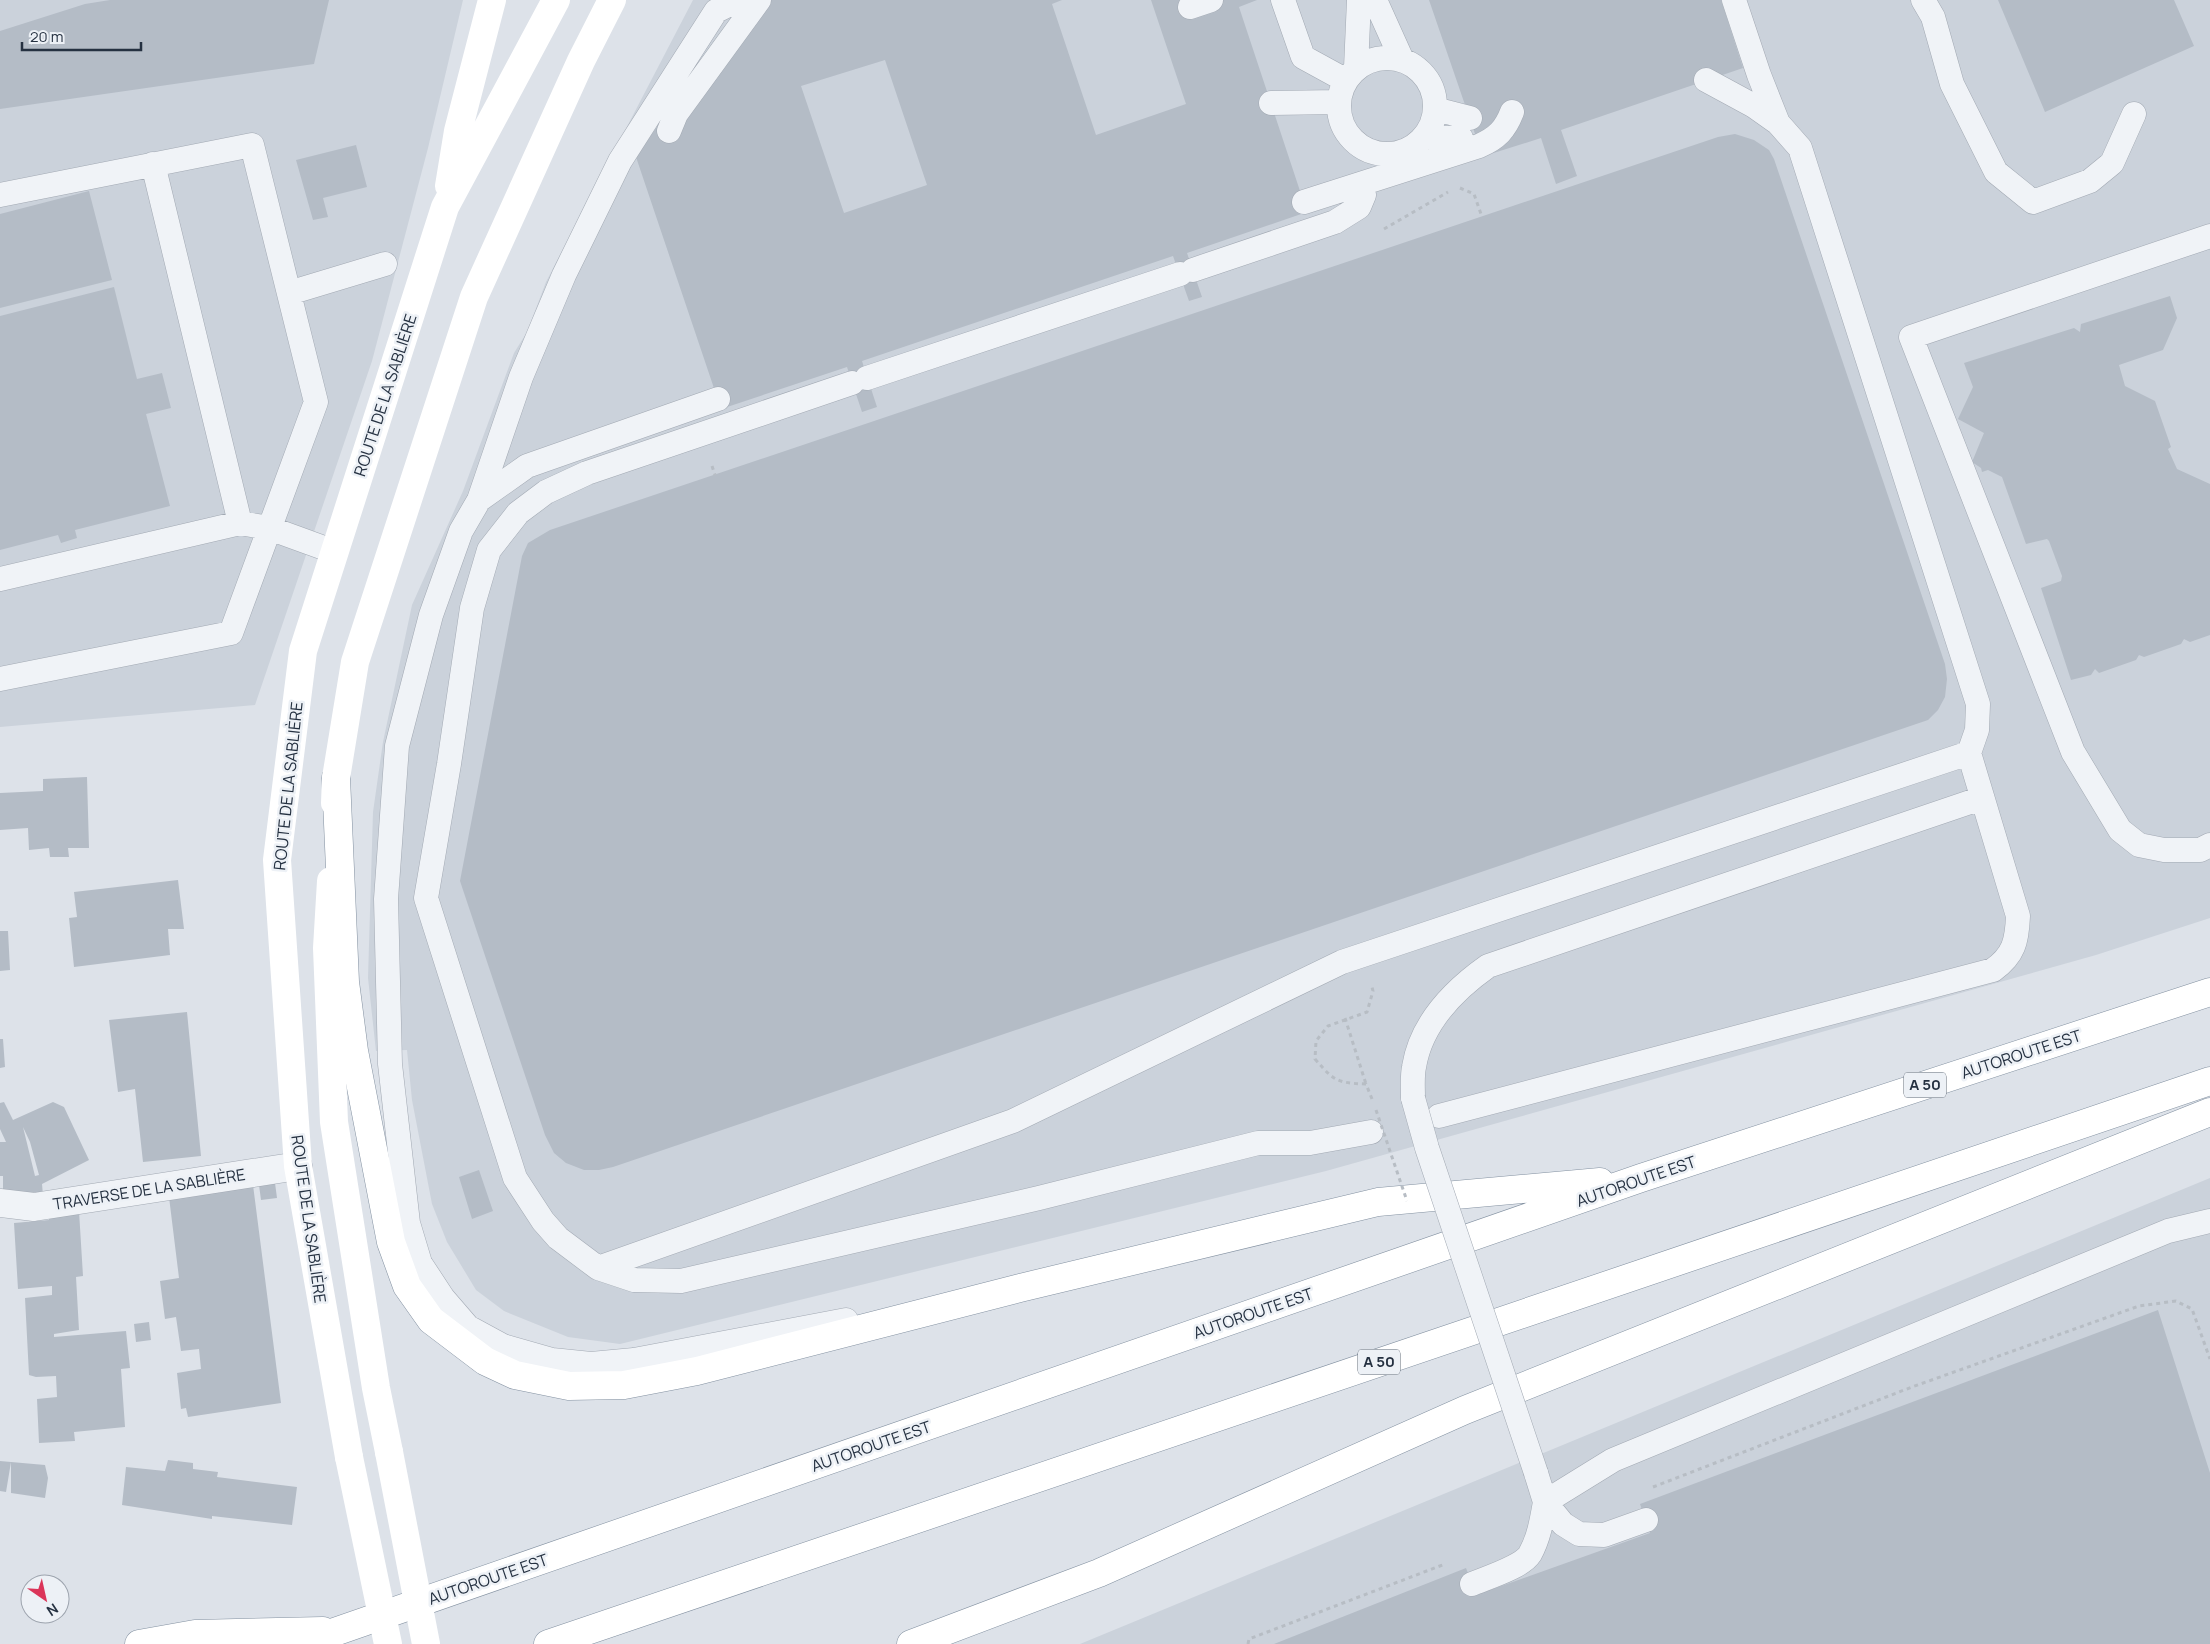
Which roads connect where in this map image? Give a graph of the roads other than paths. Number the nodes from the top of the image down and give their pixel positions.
1 (492, 0) edge
2 (556, 0) edge
3 (612, 0) edge
4 (738, 0) edge
5 (759, 0) edge
6 (1283, 0) edge
7 (1358, 0) edge
8 (1374, 0) edge
9 (1924, 0) edge
10 (1730, 5) edge
11 (1402, 60) junction
12 (1706, 80) dead end
13 (1347, 83) junction
14 (1271, 103) dead end
15 (1435, 109) junction
16 (1512, 112) dead end
17 (2134, 114) dead end
18 (1778, 123) junction
19 (669, 131) dead end
20 (1425, 136) junction
21 (154, 164) junction
22 (1364, 194) dead end
23 (0, 195) edge
24 (1304, 202) dead end
25 (446, 207) junction
26 (2210, 236) edge
27 (386, 264) dead end
28 (289, 293) junction
29 (718, 399) dead end
30 (479, 500) junction
31 (240, 524) junction
32 (269, 528) junction
33 (335, 552) junction
34 (0, 579) edge
35 (0, 679) edge
36 (1969, 753) junction
37 (336, 778) junction
38 (1982, 798) junction
39 (2210, 845) edge
40 (2210, 992) edge
41 (2210, 1081) edge
42 (2210, 1112) edge
43 (1439, 1116) dead end
44 (1373, 1121) road end
45 (298, 1166) junction
46 (1641, 1178) junction
47 (0, 1203) edge
48 (2210, 1221) edge
49 (598, 1268) junction
50 (1020, 1288) junction
51 (1545, 1502) junction
52 (1646, 1520) dead end
53 (1472, 1584) dead end
54 (340, 1631) junction
55 (138, 1644) edge
56 (300, 1644) edge
57 (388, 1644) edge
58 (426, 1644) edge
59 (548, 1644) edge
60 (911, 1644) edge

1 - 25 main road
2 - 25 main road, ROUTE DE LA SABLIÈRE
3 - 37 main road
4 - 30 lane
5 - 19 lane
6 - 13 lane
7 - 13 lane
8 - 11 lane
9 - 17 lane
10 - 18 lane
11 - 13 lane
11 - 15 lane
12 - 18 lane
13 - 14 lane
13 - 20 lane
15 - 20 lane
15 - 20 lane
16 - 24 lane
18 - 36 lane
21 - 23 lane
21 - 28 lane
21 - 31 lane
22 - 49 lane
25 - 33 main road, ROUTE DE LA SABLIÈRE
26 - 39 lane
27 - 28 lane
28 - 32 lane
29 - 30 lane
30 - 50 lane
31 - 32 lane
31 - 34 lane
32 - 33 lane
32 - 35 lane
33 - 45 main road, ROUTE DE LA SABLIÈRE
36 - 38 lane
36 - 49 lane
37 - 50 main road
37 - 58 main road, bridge
38 - 43 lane
38 - 51 lane, bridge
40 - 46 main road, AUTOROUTE EST / A 50
41 - 59 main road, A 50
42 - 60 main road
44 - 49 lane
45 - 47 street, TRAVERSE DE LA SABLIÈRE
45 - 57 main road, ROUTE DE LA SABLIÈRE, bridge
46 - 50 main road
46 - 54 main road, AUTOROUTE EST / A 50
48 - 51 lane
51 - 52 lane
51 - 53 lane
54 - 55 main road
54 - 56 main road, AUTOROUTE EST / A 50

